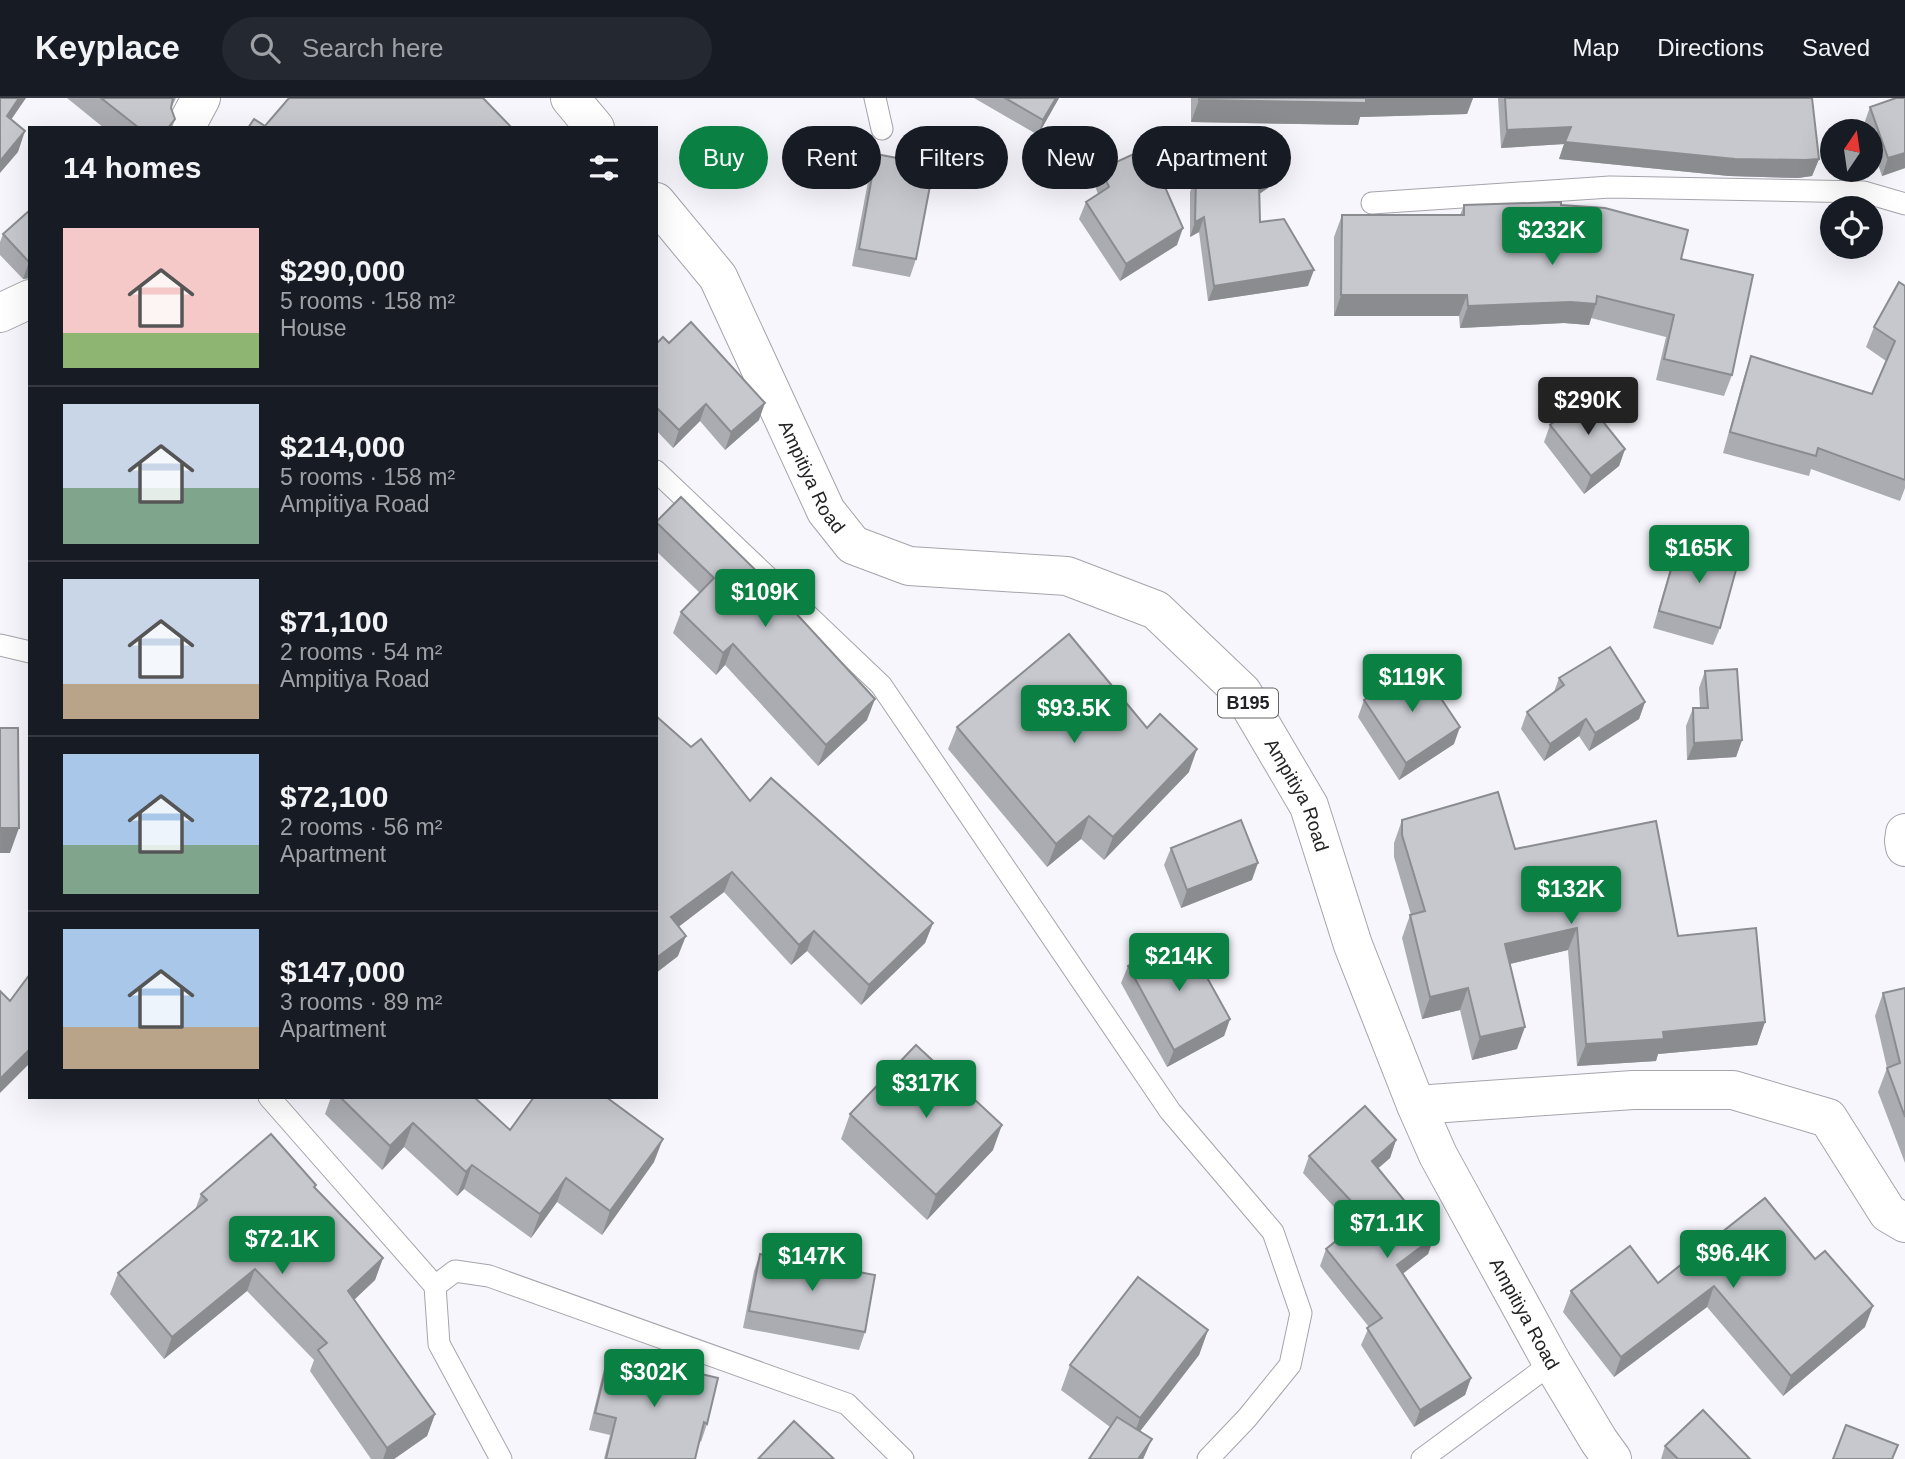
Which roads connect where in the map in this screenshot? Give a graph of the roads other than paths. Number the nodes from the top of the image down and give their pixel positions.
1 (201, 98) edge
2 (570, 98) edge
3 (875, 98) edge
4 (186, 126) edge
5 (592, 126) edge
6 (882, 129) dead end
7 (1372, 203) dead end
8 (658, 204) edge
9 (1905, 204) edge
10 (28, 300) edge
11 (0, 313) edge
12 (658, 473) edge
13 (0, 645) edge
14 (28, 652) edge
15 (1905, 833) edge
16 (1905, 847) edge
17 (271, 1099) edge
18 (1416, 1105) junction
19 (1905, 1223) edge
20 (435, 1286) junction
21 (1552, 1363) junction
22 (501, 1459) edge
23 (904, 1459) edge
24 (1208, 1459) edge
25 (1422, 1459) edge
26 (1612, 1459) edge

1 - 4 main road
2 - 5 main road
3 - 6 lane
7 - 9 lane
8 - 18 main road, Ampitiya Road / B195
10 - 11 main road
12 - 24 lane
13 - 14 lane
15 - 16 main road
17 - 20 lane
18 - 19 main road
18 - 21 main road, Ampitiya Road / B195
20 - 22 lane
20 - 23 lane
21 - 25 lane
21 - 26 main road, Ampitiya Road / B195

